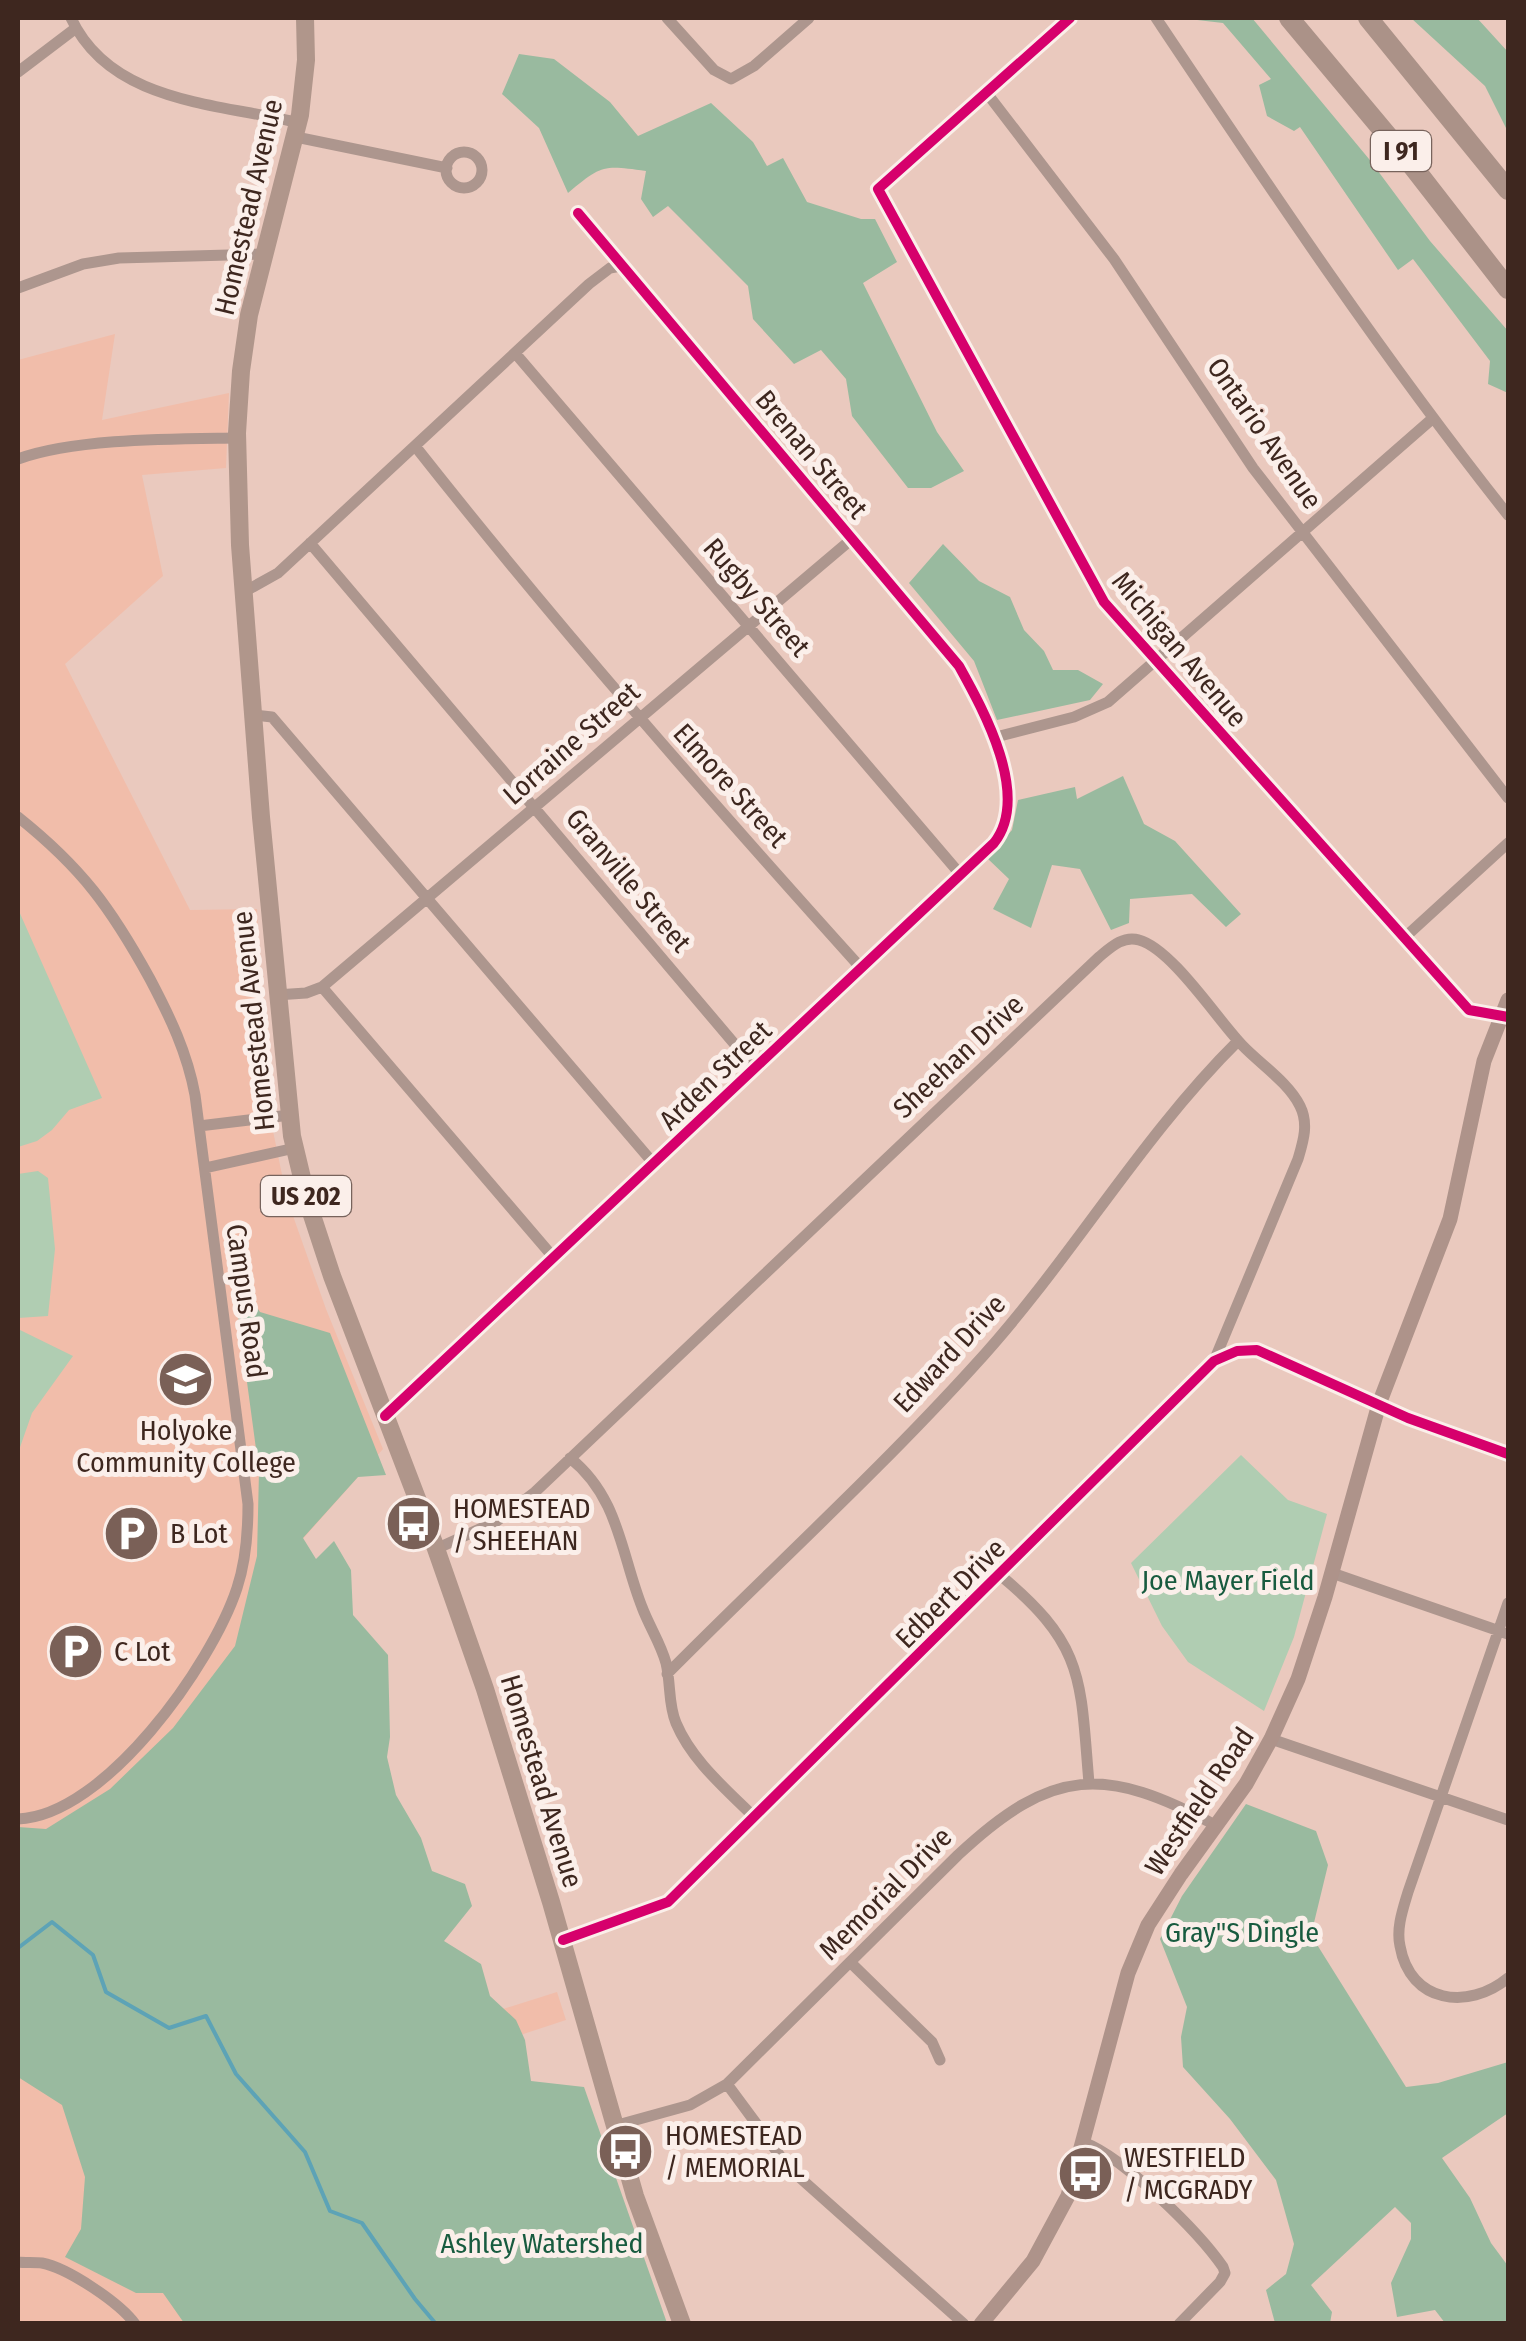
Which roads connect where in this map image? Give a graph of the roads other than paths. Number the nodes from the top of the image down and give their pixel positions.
1 (304, 18) edge
2 (667, 18) edge
3 (809, 18) edge
4 (1070, 18) edge
5 (1156, 18) edge
6 (1290, 18) edge
7 (1368, 18) edge
8 (74, 23) edge
9 (18, 72) edge
10 (986, 92) junction
11 (297, 130) junction
12 (446, 168) dead end
13 (1508, 190) edge
14 (578, 213) dead end
15 (264, 254) junction
16 (621, 266) junction
17 (18, 288) edge
18 (1508, 288) edge
19 (515, 353) junction
20 (1432, 418) junction
21 (237, 438) junction
22 (416, 446) junction
23 (18, 460) edge
24 (1508, 515) edge
25 (1302, 531) junction
26 (853, 538) junction
27 (310, 544) junction
28 (244, 592) junction
29 (748, 626) junction
30 (1156, 659) junction
31 (254, 715) junction
32 (638, 718) junction
33 (992, 738) junction
34 (1508, 798) edge
35 (535, 807) junction
36 (18, 817) edge
37 (1508, 843) edge
38 (960, 874) junction
39 (429, 899) junction
40 (1403, 939) junction
41 (861, 968) junction
42 (322, 987) junction
43 (276, 995) junction
44 (1506, 1010) edge
45 (1238, 1042) junction
46 (754, 1067) junction
47 (290, 1116) junction
48 (199, 1126) junction
49 (295, 1148) junction
50 (654, 1164) junction
51 (204, 1168) junction
52 (554, 1258) junction
53 (1214, 1361) junction
54 (1380, 1404) junction
55 (385, 1416) junction
56 (1508, 1454) edge
57 (570, 1458) junction
58 (436, 1549) junction
59 (1332, 1573) junction
60 (1000, 1575) junction
61 (1508, 1603) edge
62 (1504, 1632) edge
63 (668, 1674) junction
64 (1271, 1739) junction
65 (1089, 1783) junction
66 (1441, 1798) junction
67 (754, 1818) junction
68 (18, 1819) edge
69 (1508, 1820) edge
70 (1217, 1826) junction
71 (562, 1940) junction
72 (850, 1962) junction
73 (1508, 1978) edge
74 (940, 2060) dead end
75 (727, 2084) junction
76 (614, 2126) junction
77 (1085, 2143) junction
78 (18, 2262) edge
79 (135, 2324) edge
80 (682, 2324) edge
81 (964, 2324) edge
82 (981, 2324) edge
83 (1179, 2324) edge

1 - 11 main road, Homestead Avenue / US 202
2 - 3 street
4 - 10 street
5 - 20 street
6 - 18 highway, I 91
7 - 13 highway, I 91
8 - 9 street
8 - 11 street
10 - 25 street, Ontario Avenue
10 - 30 street, Michigan Avenue
11 - 12 street
11 - 15 main road, Homestead Avenue / US 202
14 - 16 street, Brenan Street
15 - 17 street
15 - 21 main road, Homestead Avenue / US 202
16 - 19 street
16 - 26 street, Brenan Street
19 - 22 street
19 - 29 street, Rugby Street
20 - 24 street
20 - 25 street
21 - 23 street
21 - 28 main road, Homestead Avenue / US 202
22 - 27 street
22 - 32 street, Elmore Street
25 - 30 street
25 - 34 street, Ontario Avenue
26 - 29 street, Lorraine Street
26 - 33 street, Brenan Street
27 - 28 street
27 - 35 street, Granville Street
28 - 31 main road, Homestead Avenue / US 202
29 - 32 street, Lorraine Street
29 - 38 street, Rugby Street
30 - 33 street
30 - 40 street, Michigan Avenue
31 - 39 street
31 - 43 main road, Homestead Avenue / US 202
32 - 35 street, Lorraine Street
32 - 41 street, Elmore Street
33 - 38 street, Arden Street
35 - 39 street, Lorraine Street
35 - 46 street, Granville Street
36 - 48 street, Campus Road
37 - 40 street
38 - 41 street, Arden Street
39 - 42 street, Lorraine Street
39 - 50 street
40 - 44 street, Michigan Avenue
41 - 46 street, Arden Street
42 - 43 street
42 - 52 street
43 - 47 main road, Homestead Avenue / US 202
44 - 54 main road, Westfield Road
45 - 53 street, Sheehan Drive
45 - 57 street, Sheehan Drive
45 - 63 street, Edward Drive
46 - 50 street, Arden Street
47 - 48 street
47 - 49 main road, Homestead Avenue / US 202
48 - 51 street, Campus Road
49 - 51 street
49 - 55 main road, Homestead Avenue / US 202
50 - 52 street, Arden Street
51 - 68 street, Campus Road
52 - 55 street, Arden Street
53 - 54 street
53 - 60 street, Edbert Drive
54 - 56 street
54 - 59 main road, Westfield Road
55 - 58 main road, Homestead Avenue / US 202
57 - 58 street, Sheehan Drive
57 - 63 street
58 - 71 main road, Homestead Avenue / US 202
59 - 62 street
59 - 64 main road, Westfield Road
60 - 65 street
60 - 67 street, Edbert Drive
61 - 62 street
62 - 66 street
63 - 67 street
64 - 66 street
64 - 70 main road, Westfield Road
65 - 70 street, Memorial Drive
65 - 72 street, Memorial Drive
66 - 69 street
66 - 73 street
67 - 71 street, Edbert Drive
70 - 77 main road, Westfield Road
71 - 76 main road, Homestead Avenue / US 202
72 - 74 street
72 - 75 street, Memorial Drive
75 - 76 street, Memorial Drive
75 - 81 street
76 - 80 main road, Homestead Avenue / US 202
77 - 82 main road, Westfield Road
77 - 83 street
78 - 79 street

